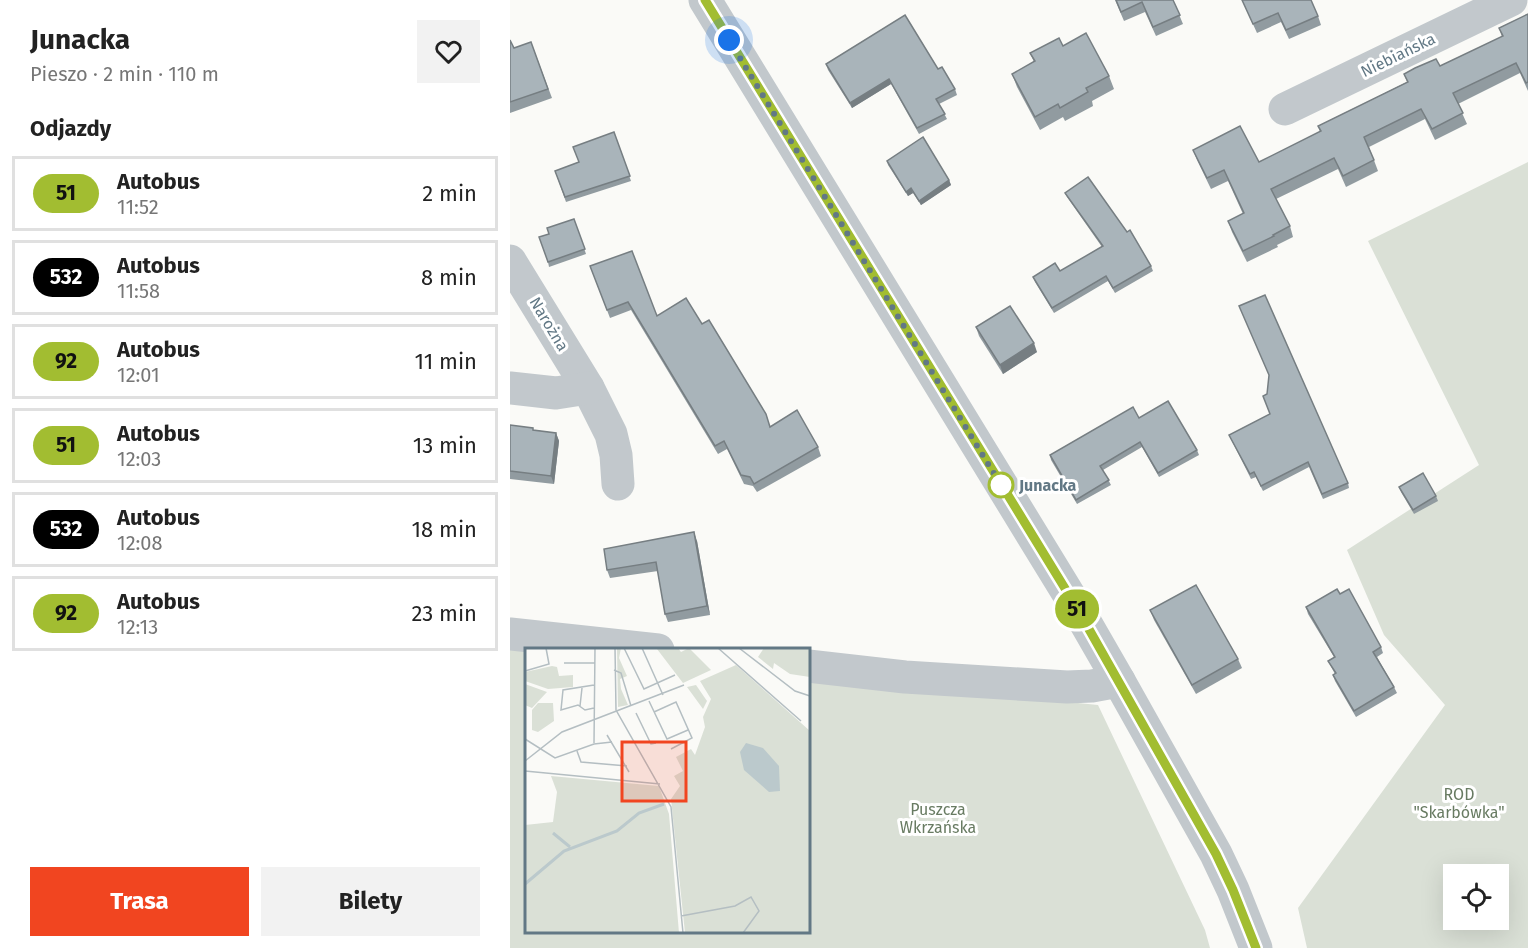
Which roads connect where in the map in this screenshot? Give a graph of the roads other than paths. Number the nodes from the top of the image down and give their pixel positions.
1 (705, 0) edge
2 (1511, 0) edge
3 (1285, 109) dead end
4 (510, 261) edge
5 (510, 388) edge
6 (588, 388) junction
7 (618, 484) dead end
8 (510, 634) edge
9 (640, 648) edge
10 (810, 666) edge
11 (1119, 681) junction
12 (1256, 948) edge

1 - 11 street
2 - 3 street, Niebiańska
4 - 6 street, Narożna
5 - 6 street
6 - 7 street, Narożna
8 - 9 street
10 - 11 street
11 - 12 street

